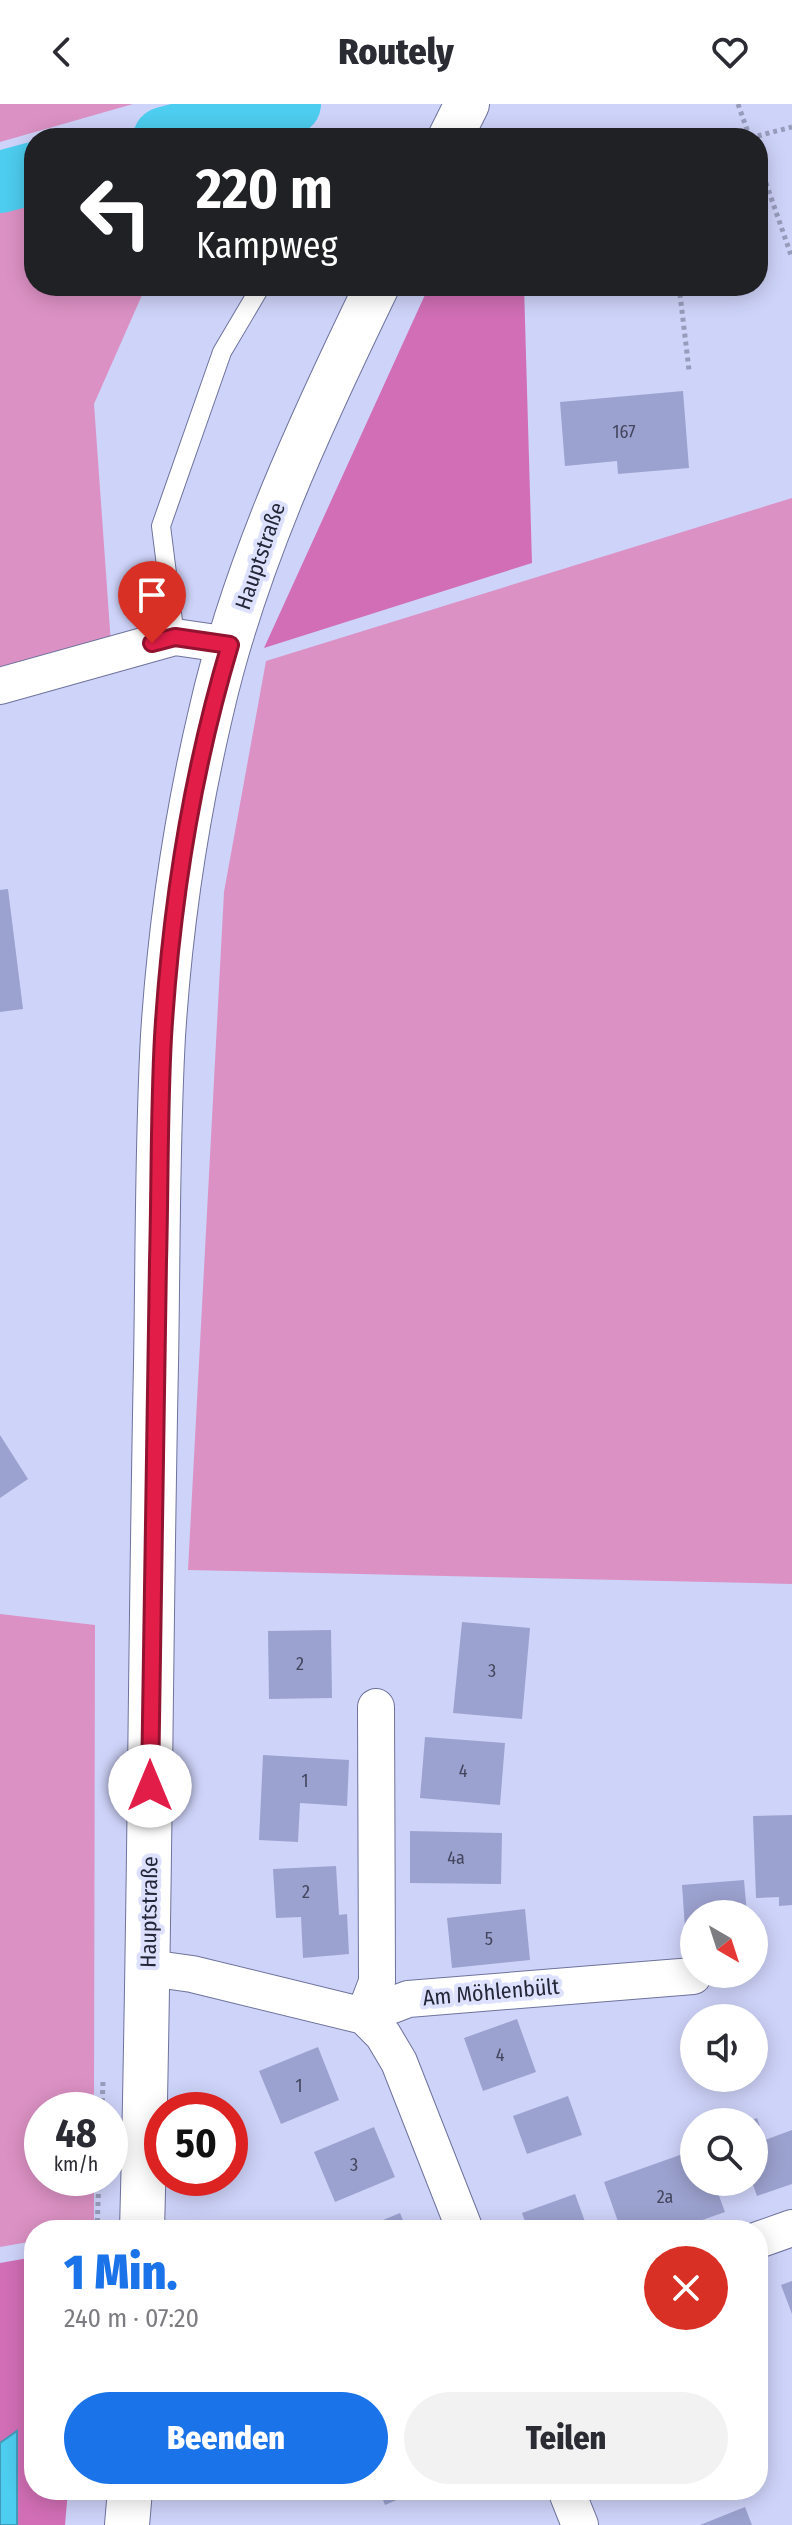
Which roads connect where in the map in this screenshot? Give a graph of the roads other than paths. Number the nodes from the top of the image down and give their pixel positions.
1 (255, 296) edge
2 (372, 296) edge
3 (175, 637) junction
4 (230, 645) junction
5 (0, 686) edge
6 (376, 1707) dead end
7 (149, 1968) junction
8 (680, 1977) edge
9 (364, 2016) junction
10 (142, 2220) edge
11 (461, 2220) edge
12 (792, 2228) edge
13 (768, 2236) edge
14 (129, 2500) edge
15 (570, 2500) edge
16 (127, 2525) edge
17 (580, 2525) edge

1 - 3 lane
2 - 4 main road, Hauptstraße
3 - 4 street
3 - 5 street
4 - 7 main road, Hauptstraße
6 - 9 street
7 - 9 street
7 - 10 main road, Hauptstraße
8 - 9 street, Am Möhlenbült
9 - 11 street
12 - 13 street
14 - 16 main road
15 - 17 street

